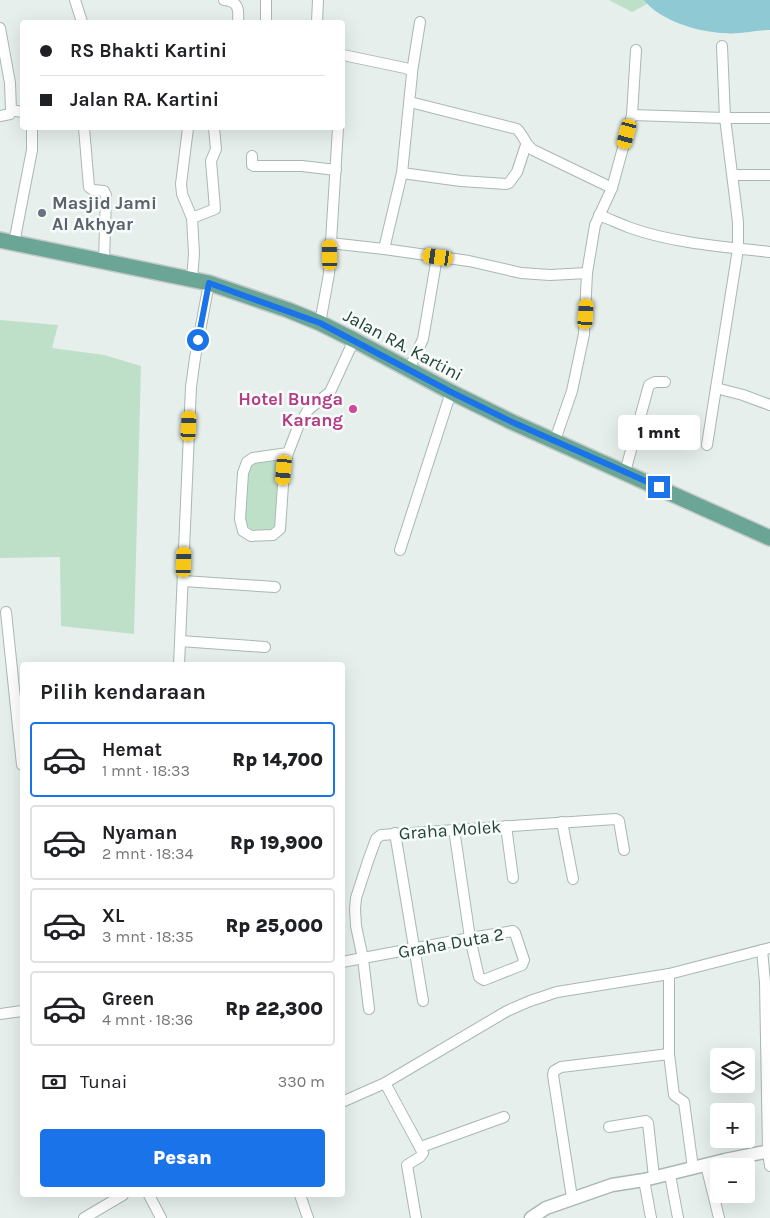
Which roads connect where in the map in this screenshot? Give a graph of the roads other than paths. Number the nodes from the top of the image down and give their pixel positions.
1 (75, 0) edge
2 (224, 0) edge
3 (266, 0) edge
4 (318, 0) edge
5 (81, 20) edge
6 (238, 20) edge
7 (266, 20) edge
8 (317, 20) edge
9 (420, 22) dead end
10 (0, 28) edge
11 (722, 46) dead end
12 (2, 49) edge
13 (636, 50) dead end
14 (345, 54) edge
15 (412, 72) junction
16 (410, 102) junction
17 (18, 111) edge
18 (632, 115) junction
19 (0, 116) edge
20 (725, 118) junction
21 (770, 118) edge
22 (32, 130) edge
23 (84, 130) edge
24 (188, 130) edge
25 (214, 130) edge
26 (338, 130) edge
27 (526, 145) junction
28 (252, 156) dead end
29 (336, 170) junction
30 (402, 173) junction
31 (733, 175) junction
32 (770, 175) edge
33 (612, 188) junction
34 (599, 214) junction
35 (192, 218) junction
36 (7, 241) edge
37 (330, 243) junction
38 (738, 248) junction
39 (384, 249) junction
40 (770, 252) edge
41 (438, 257) junction
42 (104, 261) junction
43 (587, 273) junction
44 (192, 279) junction
45 (209, 283) junction
46 (320, 323) junction
47 (354, 340) junction
48 (409, 369) junction
49 (665, 382) dead end
50 (716, 388) junction
51 (451, 392) junction
52 (770, 405) edge
53 (556, 438) junction
54 (707, 446) dead end
55 (288, 453) junction
56 (625, 472) junction
57 (770, 538) edge
58 (400, 550) dead end
59 (183, 581) junction
60 (275, 587) dead end
61 (6, 612) dead end
62 (180, 641) junction
63 (265, 647) dead end
64 (179, 662) edge
65 (17, 667) edge
66 (20, 717) edge
67 (562, 822) junction
68 (506, 826) junction
69 (454, 829) junction
70 (395, 833) junction
71 (624, 850) dead end
72 (513, 878) dead end
73 (573, 879) dead end
74 (470, 938) junction
75 (414, 949) junction
76 (766, 949) edge
77 (363, 959) junction
78 (345, 962) edge
79 (669, 974) junction
80 (768, 982) edge
81 (423, 1001) dead end
82 (370, 1009) dead end
83 (20, 1012) edge
84 (0, 1014) edge
85 (669, 1054) junction
86 (385, 1083) junction
87 (345, 1101) edge
88 (504, 1117) dead end
89 (609, 1127) dead end
90 (420, 1147) junction
91 (769, 1152) edge
92 (706, 1165) junction
93 (770, 1166) edge
94 (693, 1168) junction
95 (670, 1175) junction
96 (649, 1179) junction
97 (120, 1197) edge
98 (150, 1197) edge
99 (301, 1197) edge
100 (572, 1198) junction
101 (90, 1216) edge
102 (161, 1218) edge
103 (308, 1218) edge
104 (416, 1218) edge
105 (531, 1218) edge
106 (651, 1218) edge
107 (678, 1218) edge
108 (719, 1218) edge

1 - 5 street
2 - 6 street
3 - 7 street
4 - 8 street
9 - 15 street
10 - 12 street
11 - 20 street
12 - 17 street
13 - 18 street
14 - 15 street
15 - 16 street
16 - 27 street
16 - 30 street
17 - 19 street
18 - 20 street
18 - 33 street
20 - 21 street
20 - 31 street
22 - 36 street
23 - 42 street
24 - 35 street
25 - 35 street
26 - 29 street
27 - 30 street
27 - 33 street
28 - 29 street
29 - 37 street
30 - 39 street
31 - 32 street
31 - 38 street
33 - 34 street
34 - 38 street
34 - 43 street
35 - 44 street
36 - 42 main road, Jalan RA. Kartini
37 - 39 street
37 - 46 street
38 - 40 street
38 - 50 street
39 - 41 street
41 - 43 street
41 - 48 street
42 - 44 main road, Jalan RA. Kartini
43 - 53 street
44 - 45 main road, Jalan RA. Kartini
45 - 46 main road, Jalan RA. Kartini
45 - 59 street
46 - 47 main road, Jalan RA. Kartini
47 - 48 main road, Jalan RA. Kartini
47 - 55 street
48 - 51 main road, Jalan RA. Kartini
49 - 56 street
50 - 52 street
50 - 54 street
51 - 53 main road, Jalan RA. Kartini
51 - 58 street
53 - 56 main road, Jalan RA. Kartini
55 - 55 street
56 - 57 main road, Jalan RA. Kartini
59 - 60 street
59 - 62 street
61 - 65 street
62 - 63 street
62 - 64 street
65 - 66 street
67 - 68 street, Graha Molek
67 - 71 street, Graha Molek
67 - 73 street
68 - 69 street, Graha Molek
68 - 72 street
69 - 70 street, Graha Molek
69 - 74 street
70 - 75 street
70 - 77 street, Graha Molek
74 - 74 street, Graha Duta 2
74 - 75 street, Graha Duta 2
75 - 77 street, Graha Duta 2
75 - 81 street
76 - 79 street
76 - 80 street
77 - 78 street, Graha Duta 2
77 - 82 street
79 - 85 street
79 - 86 street
80 - 91 street
83 - 84 street
85 - 94 street
85 - 100 street
86 - 87 street
86 - 90 street
88 - 90 street
89 - 96 street
90 - 104 street
91 - 92 street
91 - 93 street
92 - 94 street
92 - 108 street
94 - 95 street
95 - 96 street
95 - 107 street
96 - 100 street
96 - 106 street
97 - 101 street
98 - 102 street
99 - 103 street
100 - 105 street

